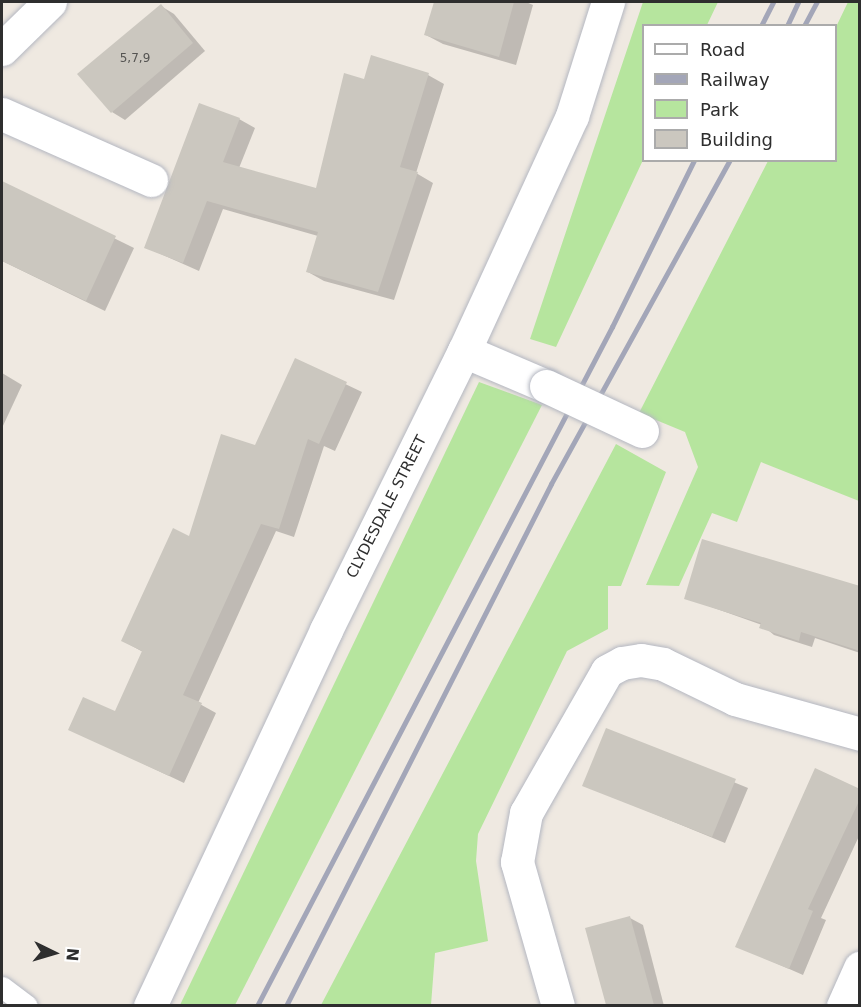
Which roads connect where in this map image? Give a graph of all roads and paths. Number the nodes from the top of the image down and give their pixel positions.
1 (50, 2) edge
2 (608, 2) edge
3 (2, 49) edge
4 (2, 114) edge
5 (151, 180) dead end
6 (464, 351) junction
7 (642, 431) dead end
8 (860, 734) edge
9 (860, 968) edge
10 (2, 987) edge
11 (27, 1005) edge
12 (150, 1005) edge
13 (558, 1005) edge
14 (843, 1005) edge

1 - 3 street
2 - 6 street, CLYDESDALE STREET
4 - 5 street
6 - 7 street, bridge
6 - 12 street, CLYDESDALE STREET
8 - 13 street
9 - 14 street
10 - 11 lane

